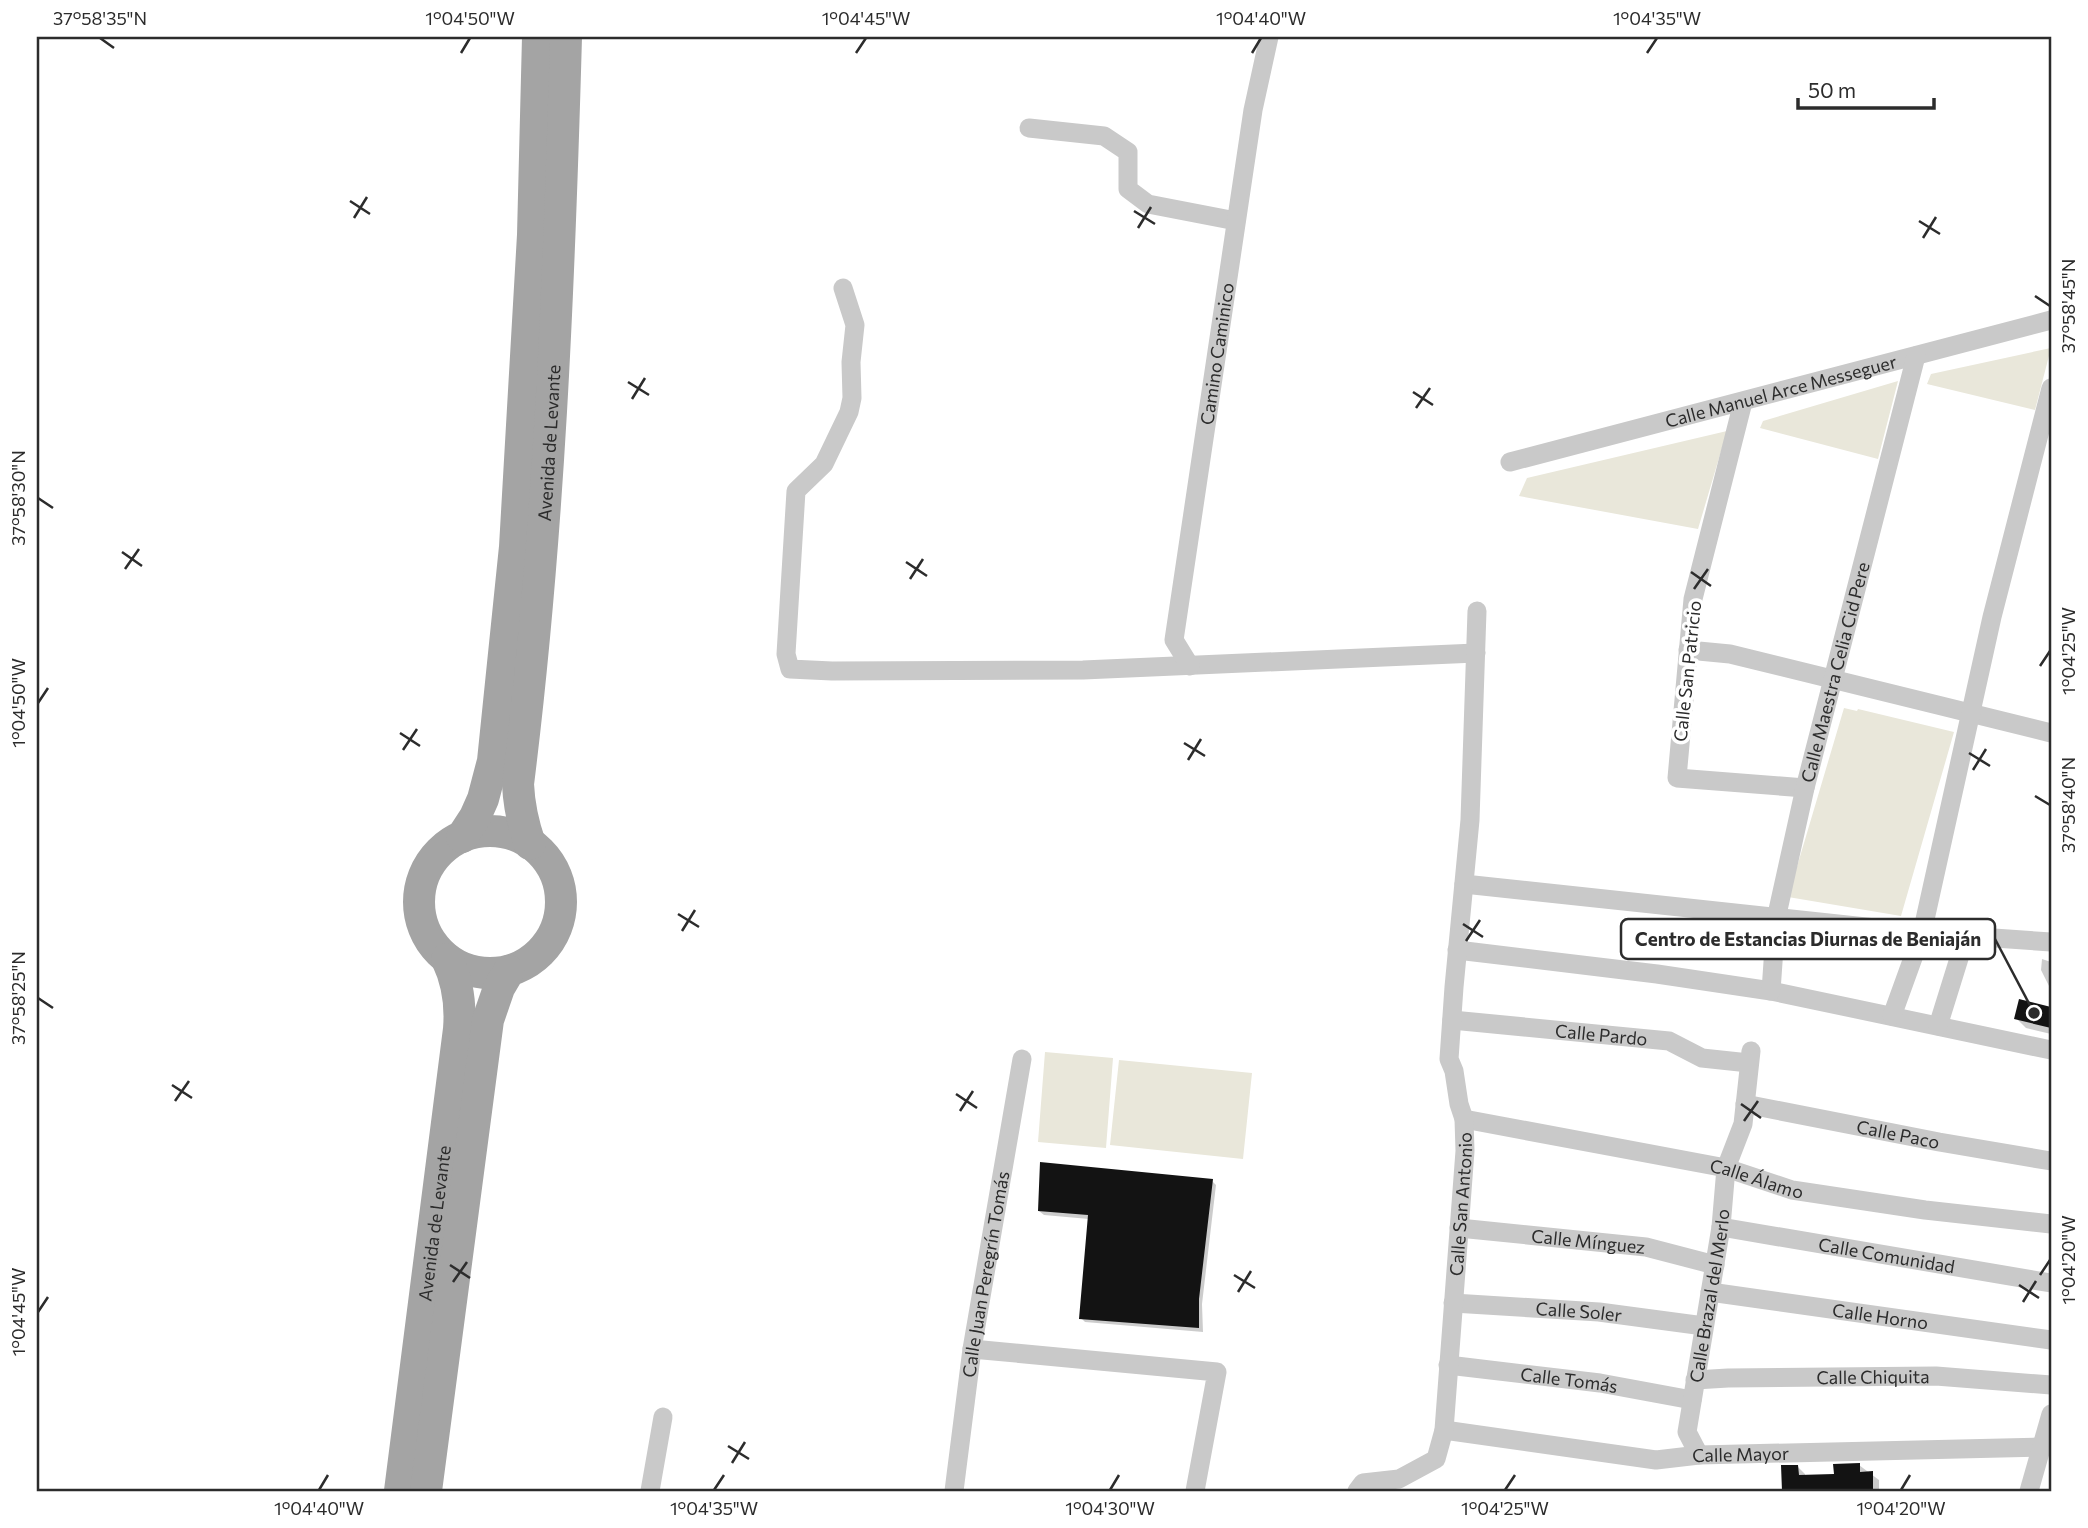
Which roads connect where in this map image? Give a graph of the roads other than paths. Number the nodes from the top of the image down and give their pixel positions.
1 (538, 37) edge
2 (566, 37) edge
3 (1269, 37) edge
4 (1029, 128) dead end
5 (1236, 221) junction
6 (843, 288) dead end
7 (2051, 320) edge
8 (1916, 356) junction
9 (2051, 388) edge
10 (1743, 402) junction
11 (1510, 462) dead end
12 (1477, 611) dead end
13 (1688, 650) junction
14 (1476, 653) junction
15 (1190, 666) junction
16 (1833, 679) junction
17 (1971, 714) junction
18 (2051, 733) edge
19 (1805, 788) junction
20 (462, 836) junction
21 (530, 844) junction
22 (1464, 884) junction
23 (1776, 919) junction
24 (1922, 933) junction
25 (1966, 936) junction
26 (2051, 942) edge
27 (1457, 950) junction
28 (447, 959) junction
29 (509, 971) junction
30 (1771, 991) junction
31 (1892, 1016) junction
32 (1452, 1020) junction
33 (1938, 1026) junction
34 (2051, 1050) edge
35 (1750, 1057) joint
36 (1022, 1059) dead end
37 (1745, 1104) junction
38 (1464, 1119) junction
39 (2051, 1161) edge
40 (1726, 1168) junction
41 (2051, 1224) edge
42 (1721, 1227) junction
43 (1459, 1228) junction
44 (1715, 1265) junction
45 (2051, 1283) edge
46 (1710, 1292) junction
47 (1453, 1303) junction
48 (1704, 1326) junction
49 (2051, 1340) edge
50 (972, 1349) junction
51 (1448, 1365) junction
52 (1695, 1380) junction
53 (2051, 1385) edge
54 (1692, 1400) junction
55 (2051, 1413) edge
56 (663, 1417) dead end
57 (1444, 1430) junction
58 (2042, 1447) junction
59 (1699, 1455) junction
60 (400, 1491) edge
61 (426, 1491) edge
62 (650, 1491) edge
63 (954, 1491) edge
64 (1195, 1491) edge
65 (1357, 1491) edge
66 (2029, 1491) edge

1 - 20 main road, Avenida de Levante
2 - 21 main road, Avenida de Levante
3 - 5 street, Camino Caminico
4 - 5 street
5 - 15 street, Camino Caminico
6 - 15 street
7 - 8 street, Calle Manuel Arce Messeguer
8 - 10 street, Calle Manuel Arce Messeguer
8 - 16 street, Calle Maestra Celia Cid Pere
9 - 17 street
10 - 11 street, Calle Manuel Arce Messeguer
10 - 13 street, Calle San Patricio
12 - 14 street, Calle San Antonio
13 - 16 street
13 - 19 street, Calle San Patricio
14 - 15 street
14 - 22 street, Calle San Antonio
16 - 17 street
16 - 19 street, Calle Maestra Celia Cid Pere
17 - 18 street
17 - 24 street
19 - 23 street, Calle Maestra Celia Cid Pere
20 - 21 main road
20 - 28 main road
21 - 29 main road
22 - 23 street
22 - 27 street, Calle San Antonio
23 - 24 street
23 - 30 street, Calle Maestra Celia Cid Pere
24 - 25 street
24 - 31 street
25 - 26 street
25 - 33 street
27 - 30 street
27 - 32 street, Calle San Antonio
28 - 29 main road
28 - 60 main road, Avenida de Levante
29 - 61 main road, Avenida de Levante
30 - 31 street
31 - 33 street
32 - 35 street, Calle Pardo
32 - 38 street, Calle San Antonio
33 - 34 street
35 - 37 street, Calle Brazal del Merlo
36 - 50 street, Calle Juan Peregrín Tomás
37 - 39 street, Calle Paco
37 - 40 street, Calle Brazal del Merlo
38 - 40 street, Calle Álamo
38 - 43 street, Calle San Antonio
40 - 41 street, Calle Álamo
40 - 42 street, Calle Brazal del Merlo
42 - 44 street, Calle Brazal del Merlo
42 - 45 street, Calle Comunidad
43 - 44 street, Calle Mínguez
43 - 47 street, Calle San Antonio
44 - 46 street, Calle Brazal del Merlo
46 - 48 street, Calle Brazal del Merlo
46 - 49 street, Calle Horno
47 - 48 street, Calle Soler
47 - 51 street, Calle San Antonio
48 - 52 street, Calle Brazal del Merlo
50 - 63 street, Calle Juan Peregrín Tomás
50 - 64 street
51 - 54 street, Calle Tomás
51 - 57 street, Calle San Antonio
52 - 53 street, Calle Chiquita
52 - 54 street, Calle Brazal del Merlo
54 - 59 street, Calle Brazal del Merlo
55 - 58 street
56 - 62 street
57 - 59 street, Calle Mayor
57 - 65 street, Calle San Antonio
58 - 59 street, Calle Mayor
58 - 66 street

